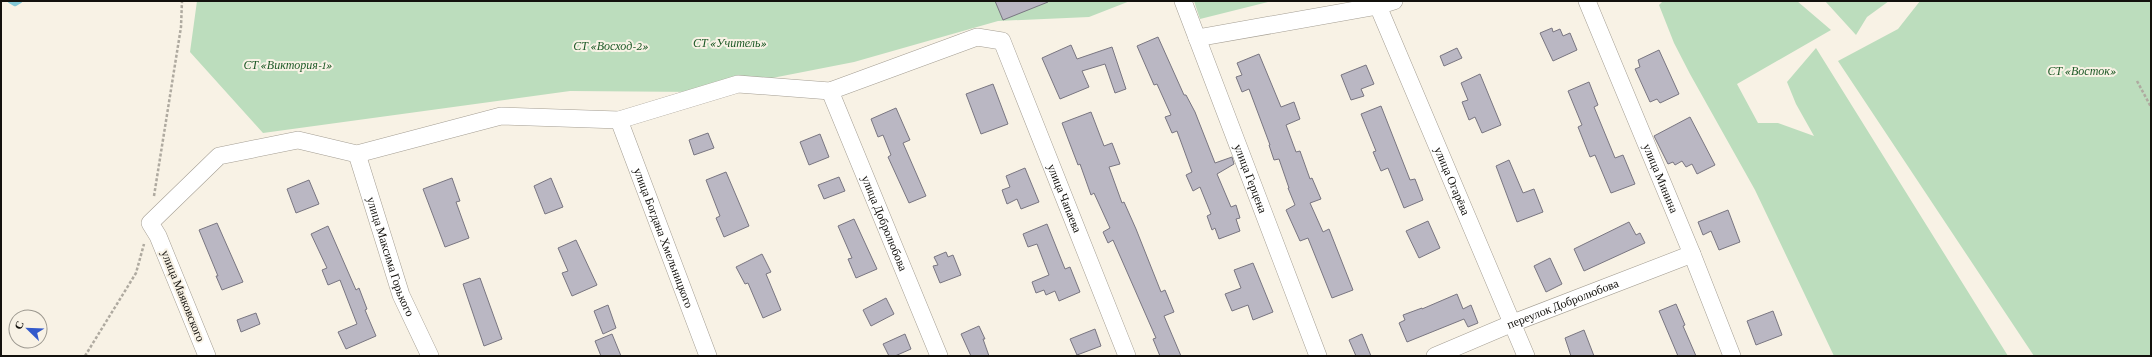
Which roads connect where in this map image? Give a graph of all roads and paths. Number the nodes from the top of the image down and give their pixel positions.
1 (182, 1) edge
2 (1183, 1) edge
3 (1587, 1) edge
4 (1386, 3) edge
5 (1197, 38) junction
6 (2137, 81) dead end
7 (830, 91) junction
8 (2151, 107) edge
9 (619, 120) junction
10 (357, 154) junction
11 (154, 200) dead end
12 (154, 230) junction
13 (1692, 254) junction
14 (1513, 323) junction
15 (85, 356) edge
16 (207, 356) edge
17 (430, 356) edge
18 (708, 356) edge
19 (939, 356) edge
20 (1127, 356) edge
21 (1318, 356) edge
22 (1435, 356) edge
23 (1526, 356) edge
24 (1732, 356) edge

1 - 11 path
2 - 5 street, улица Герцена
3 - 13 street, улица Минина
4 - 5 street
4 - 14 street, улица Огарёва
5 - 21 street, улица Герцена
6 - 8 path
7 - 9 street
7 - 19 street, улица Добролюбова
7 - 20 street, улица Чапаева
9 - 10 street
9 - 18 street, улица Богдана Хмельницкого
10 - 12 street
10 - 17 street, улица Максима Горького
12 - 15 path
12 - 16 street, улица Маяковского
13 - 14 street, переулок Добролюбова
13 - 24 street, улица Минина
14 - 22 street, переулок Добролюбова
14 - 23 street, улица Огарёва

